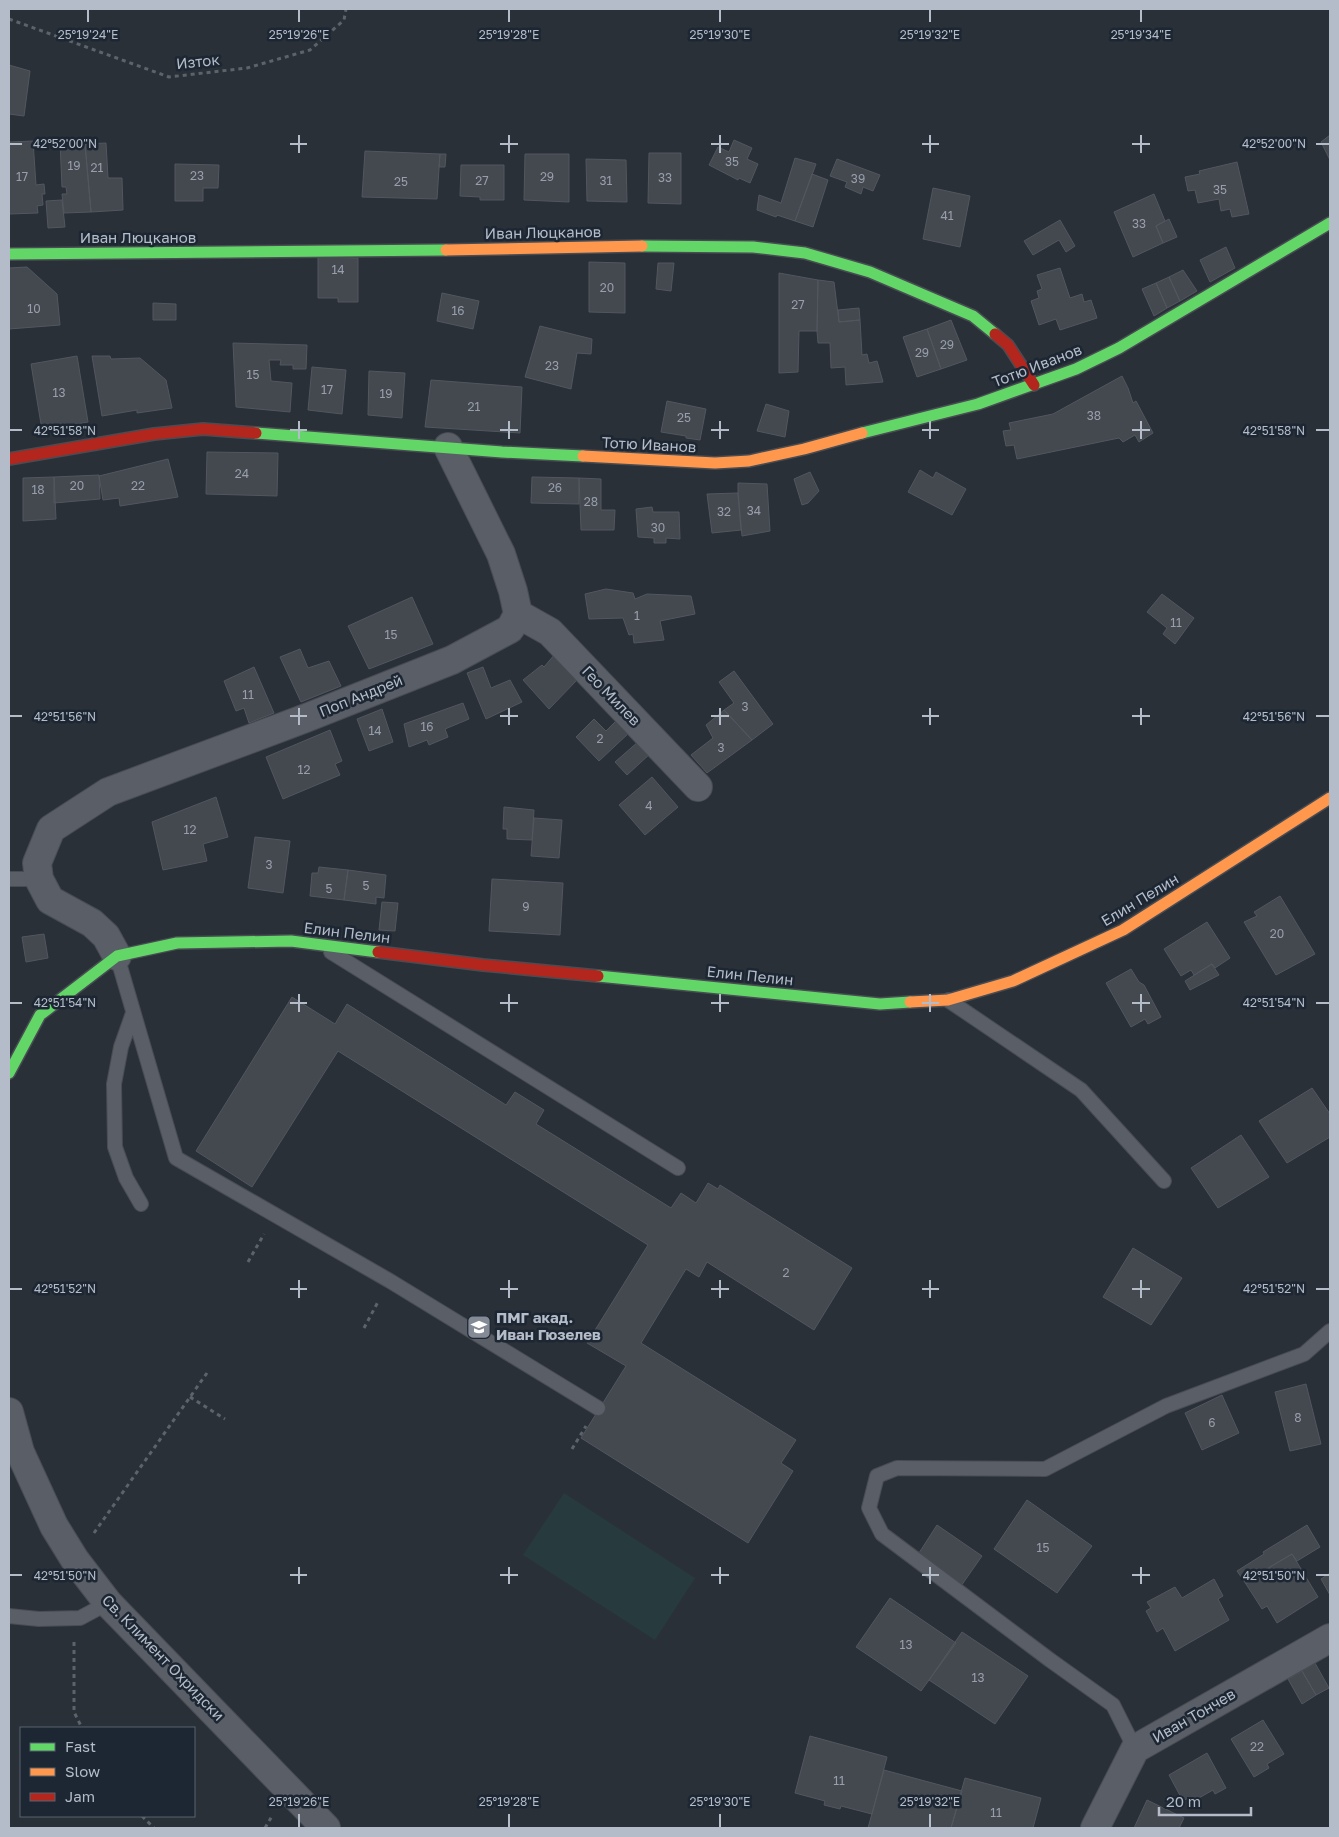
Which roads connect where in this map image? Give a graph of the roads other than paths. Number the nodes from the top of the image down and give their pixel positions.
1 (1330, 223) edge
2 (9, 254) edge
3 (1034, 385) junction
4 (448, 447) junction
5 (9, 459) edge
6 (518, 614) junction
7 (698, 787) dead end
8 (1330, 798) edge
9 (9, 879) edge
10 (39, 879) junction
11 (319, 944) junction
12 (117, 956) junction
13 (948, 1000) junction
14 (132, 1012) junction
15 (9, 1074) edge
16 (678, 1168) dead end
17 (1164, 1180) dead end
18 (141, 1204) dead end
19 (1330, 1331) edge
20 (598, 1408) dead end
21 (9, 1412) edge
22 (108, 1603) junction
23 (9, 1616) edge
24 (1330, 1638) edge
25 (1135, 1749) junction
26 (326, 1828) edge
27 (1095, 1828) edge

1 - 3 street, Тотю Иванов
2 - 3 street, Иван Люцканов
3 - 4 street, Тотю Иванов
4 - 5 street, Тотю Иванов
4 - 6 street
6 - 7 street, Гео Милев
6 - 10 street, Поп Андрей
8 - 13 street, Елин Пелин
9 - 10 lane
10 - 12 street
11 - 12 street, Елин Пелин
11 - 13 street, Елин Пелин
11 - 16 lane
12 - 14 lane
12 - 15 street
13 - 17 lane
14 - 18 lane
14 - 20 lane
19 - 25 lane
21 - 22 street, Св. Климент Охридски
22 - 23 lane
22 - 26 street, Св. Климент Охридски
24 - 25 street, Иван Тончев
25 - 27 street, Иван Тончев

